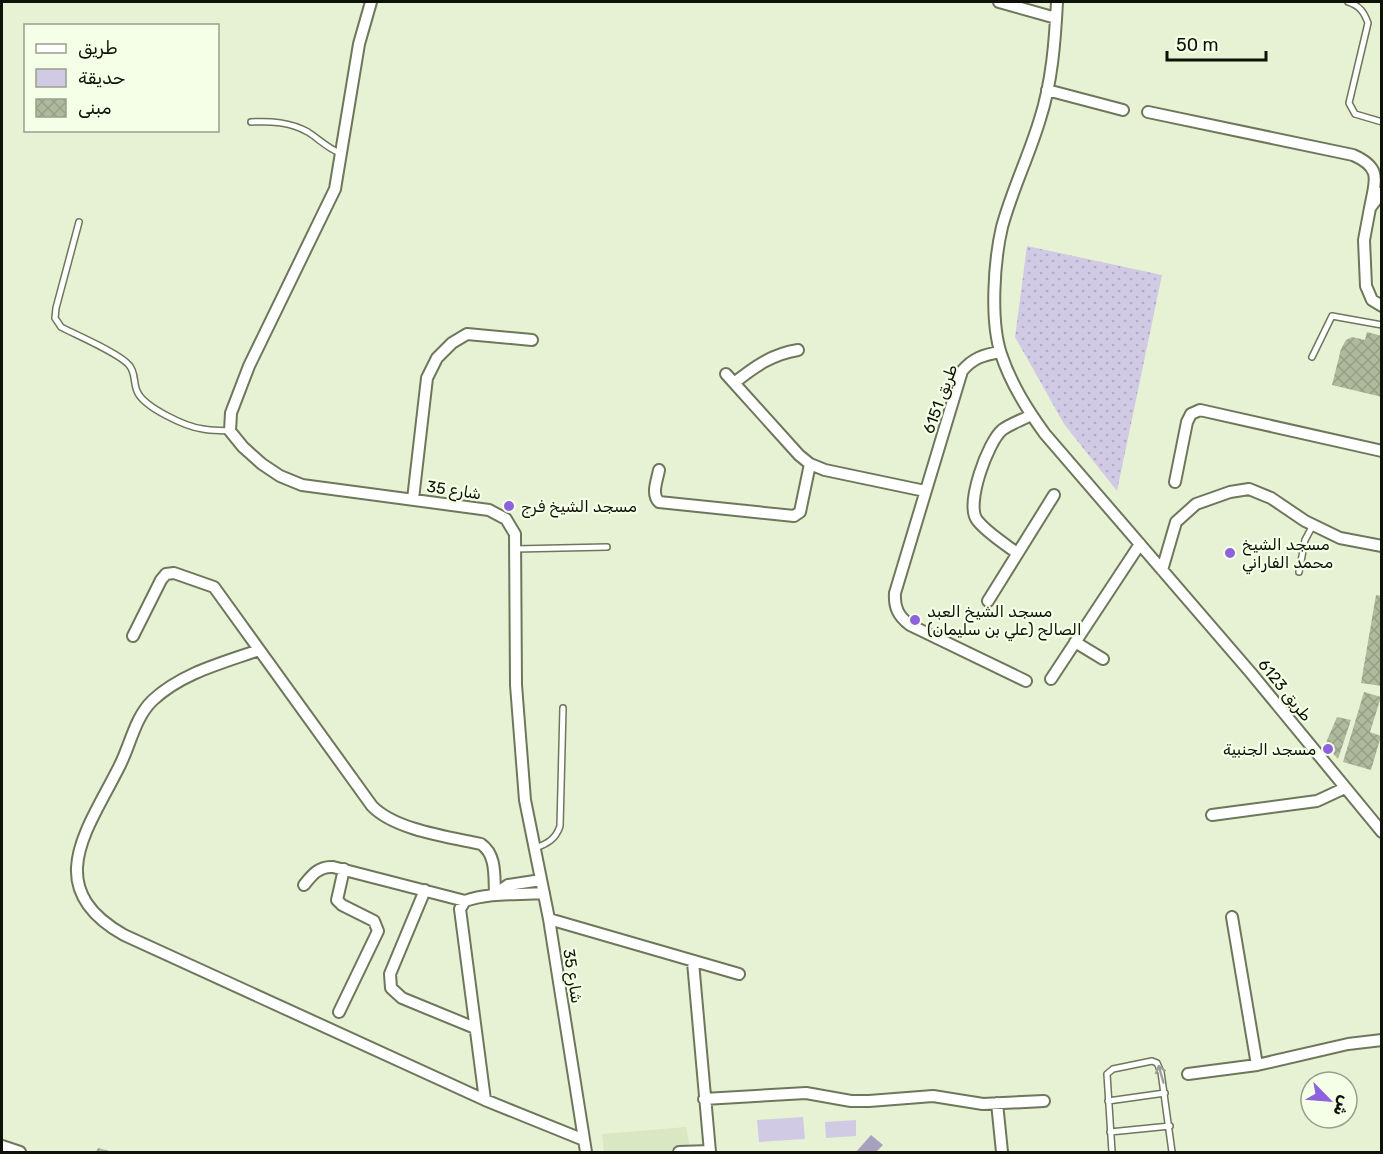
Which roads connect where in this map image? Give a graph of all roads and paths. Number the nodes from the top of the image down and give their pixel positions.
1 (371, 2) edge
2 (999, 2) edge
3 (1057, 2) edge
4 (1348, 2) edge
5 (1056, 18) junction
6 (1047, 90) junction
7 (1123, 110) dead end
8 (1148, 112) dead end
9 (251, 122) dead end
10 (1382, 122) edge
11 (342, 154) junction
12 (1382, 192) edge
13 (1370, 208) junction
14 (79, 222) dead end
15 (1382, 306) edge
16 (1382, 325) edge
17 (532, 340) dead end
18 (798, 350) dead end
19 (1000, 352) junction
20 (1312, 357) dead end
21 (726, 374) dead end
22 (734, 383) junction
23 (1031, 415) junction
24 (230, 431) junction
25 (1382, 451) edge
26 (810, 464) junction
27 (659, 470) dead end
28 (1175, 482) dead end
29 (925, 491) junction
30 (1054, 495) dead end
31 (413, 499) junction
32 (1312, 525) junction
33 (1140, 544) junction
34 (1382, 546) edge
35 (607, 547) dead end
36 (515, 549) junction
37 (1017, 553) junction
38 (1162, 570) junction
39 (1299, 572) dead end
40 (988, 601) dead end
41 (133, 636) dead end
42 (1075, 642) junction
43 (259, 650) junction
44 (1103, 659) dead end
45 (1050, 679) dead end
46 (1026, 681) dead end
47 (562, 708) dead end
48 (1345, 788) junction
49 (1212, 815) dead end
50 (1382, 832) edge
51 (535, 848) junction
52 (344, 869) junction
53 (541, 880) junction
54 (304, 885) dead end
55 (425, 890) junction
56 (544, 893) junction
57 (495, 894) junction
58 (465, 901) junction
59 (1232, 917) dead end
60 (549, 919) junction
61 (693, 962) junction
62 (740, 974) dead end
63 (339, 1012) dead end
64 (475, 1028) junction
65 (1382, 1040) edge
66 (1257, 1065) junction
67 (1188, 1074) dead end
68 (1165, 1093) junction
69 (704, 1099) junction
70 (486, 1100) junction
71 (1044, 1101) dead end
72 (1108, 1101) junction
73 (998, 1103) junction
74 (1170, 1126) junction
75 (1110, 1132) junction
76 (584, 1140) junction
77 (2, 1146) edge
78 (20, 1152) edge
79 (586, 1152) edge
80 (679, 1152) edge
81 (710, 1152) edge
82 (1002, 1152) edge
83 (1112, 1152) edge
84 (1172, 1152) edge

1 - 11 street
2 - 5 street
3 - 5 street
4 - 10 lane
5 - 6 street
6 - 7 street
6 - 19 street
8 - 13 street
9 - 11 lane
11 - 24 street
12 - 13 street
13 - 15 street
14 - 24 lane
16 - 20 lane
17 - 31 street
18 - 22 street
19 - 23 street, طريق 6123
19 - 29 street, طريق 6151
21 - 22 street
22 - 26 street
23 - 33 street, طريق 6123
23 - 37 street
24 - 31 street, شارع 35
25 - 28 street
26 - 27 street
26 - 29 street
29 - 46 street, طريق 6151
30 - 37 street
31 - 36 street, شارع 35
32 - 34 street
32 - 38 street
32 - 39 lane
33 - 38 street, طريق 6123
33 - 42 street
35 - 36 lane
36 - 51 street, شارع 35
37 - 40 street
38 - 48 street, طريق 6123
41 - 43 street
42 - 44 street
42 - 45 street
43 - 57 street
43 - 70 street
47 - 51 lane
48 - 49 street
48 - 50 street, طريق 6123
51 - 53 street, شارع 35
52 - 54 street
52 - 55 street
52 - 63 street
53 - 56 street, شارع 35
53 - 57 street
55 - 58 street
55 - 64 street
56 - 57 street
56 - 60 street, شارع 35
57 - 58 street
58 - 64 street
59 - 66 street
60 - 61 street
60 - 76 street, شارع 35
61 - 62 street
61 - 69 street
64 - 70 street
65 - 66 street
66 - 67 street
68 - 72 lane
68 -> 72 lane
68 - 74 lane
69 - 73 street
69 - 81 street
70 - 76 street
71 - 73 street
72 - 75 lane
73 - 82 street
74 - 75 lane
74 - 84 lane
75 - 83 lane
76 - 79 street, شارع 35
77 - 78 street
80 - 81 street

